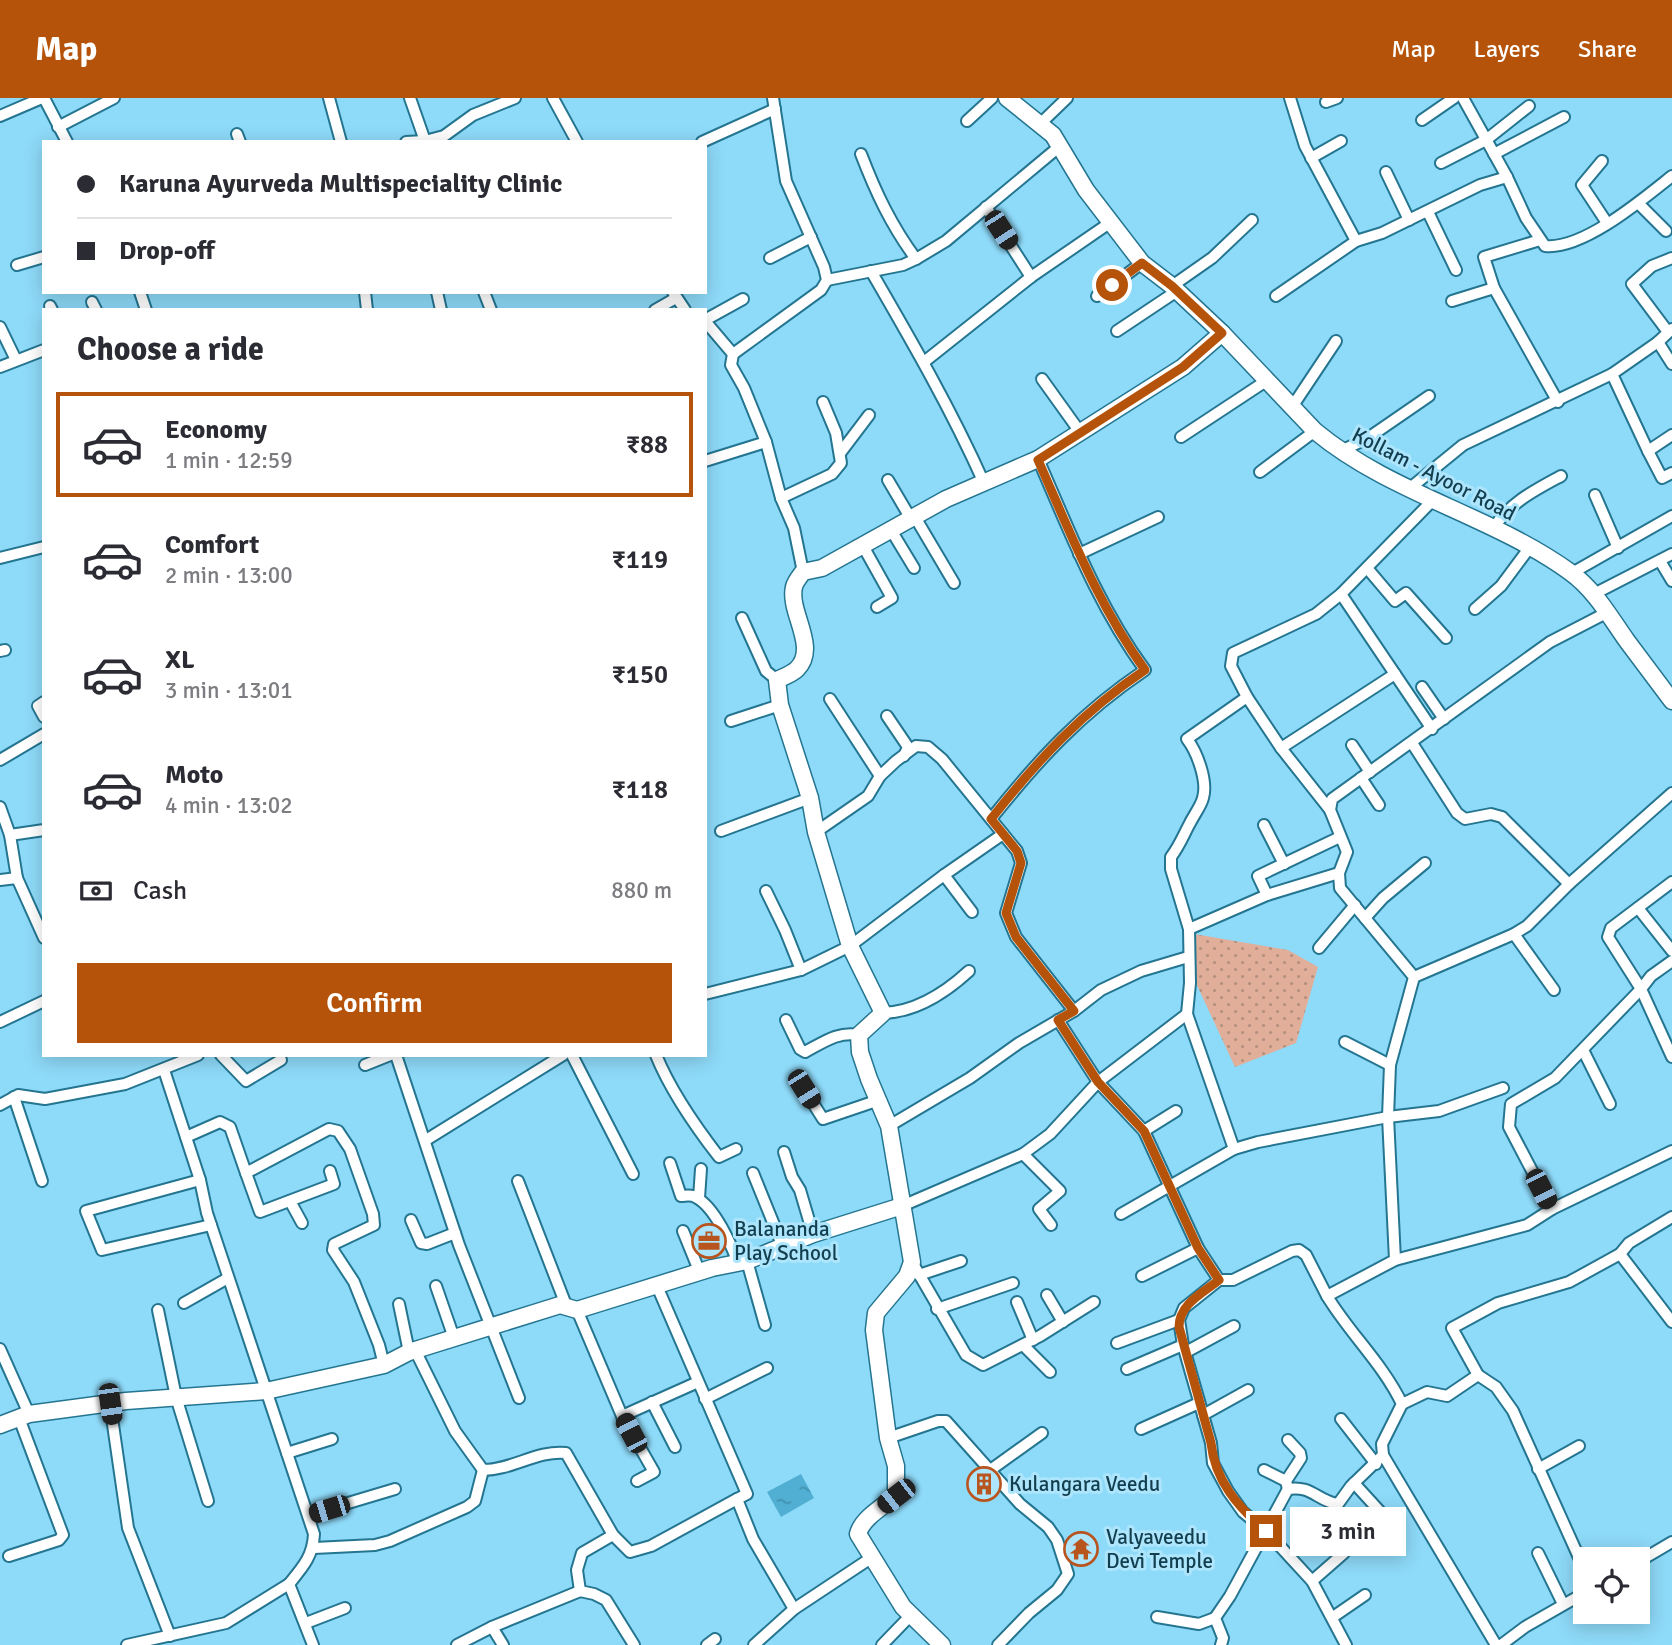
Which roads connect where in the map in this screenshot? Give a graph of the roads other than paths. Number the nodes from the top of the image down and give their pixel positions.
1 (43, 98) edge
2 (114, 98) edge
3 (330, 98) edge
4 (410, 98) edge
5 (515, 98) edge
6 (553, 98) edge
7 (992, 98) edge
8 (1007, 98) edge
9 (1067, 98) edge
10 (1290, 98) edge
11 (1337, 98) edge
12 (1454, 98) edge
13 (1463, 98) edge
14 (1326, 102) dead end
15 (774, 104) edge
16 (1529, 106) dead end
17 (0, 116) edge
18 (1564, 117) dead end
19 (1422, 120) dead end
20 (967, 121) dead end
21 (1040, 124) junction
22 (58, 127) junction
23 (445, 139) edge
24 (66, 140) edge
25 (340, 140) edge
26 (425, 140) edge
27 (576, 140) edge
28 (706, 140) edge
29 (1486, 140) junction
30 (1341, 141) dead end
31 (1060, 146) junction
32 (861, 154) dead end
33 (1493, 154) junction
34 (1311, 158) junction
35 (1602, 161) dead end
36 (1441, 163) dead end
37 (1386, 172) dead end
38 (1672, 176) edge
39 (1507, 177) junction
40 (1639, 204) junction
41 (986, 207) junction
42 (1428, 212) junction
43 (1252, 220) dead end
44 (1409, 220) junction
45 (1111, 222) junction
46 (1607, 223) junction
47 (1666, 231) dead end
48 (811, 237) junction
49 (1540, 240) junction
50 (1356, 241) junction
51 (42, 258) edge
52 (770, 258) dead end
53 (1672, 258) edge
54 (916, 259) junction
55 (1142, 263) junction
56 (18, 265) dead end
57 (1455, 270) dead end
58 (871, 271) junction
59 (1031, 277) junction
60 (827, 280) junction
61 (1175, 288) junction
62 (1494, 288) junction
63 (674, 295) edge
64 (1097, 296) dead end
65 (1276, 296) dead end
66 (743, 299) dead end
67 (1452, 302) dead end
68 (658, 308) edge
69 (707, 320) edge
70 (707, 323) edge
71 (0, 327) edge
72 (1670, 330) edge
73 (1117, 331) dead end
74 (1222, 333) junction
75 (1336, 341) dead end
76 (1658, 342) junction
77 (42, 351) edge
78 (733, 354) junction
79 (16, 360) junction
80 (924, 362) junction
81 (1672, 364) edge
82 (0, 367) edge
83 (1612, 374) junction
84 (1042, 379) dead end
85 (1266, 382) junction
86 (1429, 396) dead end
87 (823, 402) dead end
88 (1558, 402) junction
89 (1292, 407) junction
90 (869, 415) dead end
91 (1315, 431) junction
92 (1080, 432) junction
93 (1672, 435) edge
94 (1181, 437) dead end
95 (765, 442) junction
96 (1342, 451) junction
97 (1648, 451) junction
98 (841, 452) junction
99 (707, 460) edge
100 (1038, 460) junction
101 (1260, 472) dead end
102 (1672, 473) edge
103 (1561, 476) dead end
104 (888, 480) dead end
105 (984, 483) junction
106 (1409, 489) junction
107 (1595, 495) dead end
108 (781, 498) junction
109 (1432, 501) junction
110 (1672, 516) edge
111 (1158, 517) dead end
112 (913, 518) junction
113 (1493, 529) junction
114 (891, 530) junction
115 (863, 546) junction
116 (1530, 547) junction
117 (42, 548) edge
118 (1618, 548) junction
119 (1079, 554) junction
120 (1672, 554) edge
121 (0, 558) edge
122 (1660, 561) junction
123 (914, 568) dead end
124 (1367, 568) junction
125 (803, 572) junction
126 (1572, 573) junction
127 (1672, 580) edge
128 (954, 583) dead end
129 (1341, 594) junction
130 (1594, 594) junction
131 (877, 607) dead end
132 (1475, 609) dead end
133 (1608, 612) junction
134 (742, 618) dead end
135 (1446, 638) dead end
136 (1395, 674) junction
137 (777, 680) junction
138 (1422, 687) dead end
139 (1247, 697) junction
140 (830, 699) dead end
141 (1672, 701) edge
142 (780, 705) junction
143 (887, 716) dead end
144 (1444, 719) junction
145 (731, 721) dead end
146 (1432, 729) junction
147 (42, 735) edge
148 (1412, 743) junction
149 (1352, 745) dead end
150 (1281, 748) junction
151 (904, 756) junction
152 (0, 760) edge
153 (1365, 775) junction
154 (880, 776) junction
155 (1672, 793) edge
156 (810, 798) junction
157 (1379, 805) dead end
158 (0, 807) edge
159 (1330, 810) junction
160 (991, 819) junction
161 (1264, 825) dead end
162 (42, 830) edge
163 (721, 831) dead end
164 (816, 832) junction
165 (1003, 834) junction
166 (10, 835) junction
167 (1340, 837) junction
168 (1284, 863) junction
169 (1425, 863) dead end
170 (1339, 873) junction
171 (944, 875) junction
172 (17, 878) junction
173 (0, 880) edge
174 (1672, 882) edge
175 (1569, 884) junction
176 (766, 891) dead end
177 (1268, 895) junction
178 (1355, 905) junction
179 (1638, 908) junction
180 (972, 912) dead end
181 (1365, 918) junction
182 (1189, 929) junction
183 (42, 934) edge
184 (1514, 934) junction
185 (850, 946) junction
186 (1319, 948) dead end
187 (1672, 951) edge
188 (1188, 957) junction
189 (1672, 961) edge
190 (800, 970) junction
191 (969, 971) dead end
192 (1414, 977) junction
193 (1641, 989) junction
194 (1554, 990) dead end
195 (707, 993) edge
196 (42, 1002) edge
197 (1074, 1011) junction
198 (883, 1013) junction
199 (1187, 1014) junction
200 (786, 1020) dead end
201 (1058, 1020) junction
202 (0, 1022) edge
203 (859, 1035) junction
204 (1345, 1042) dead end
205 (1583, 1050) junction
206 (193, 1057) edge
207 (223, 1057) edge
208 (385, 1057) edge
209 (397, 1057) edge
210 (560, 1057) edge
211 (573, 1057) edge
212 (657, 1057) edge
213 (1672, 1057) edge
214 (281, 1060) dead end
215 (365, 1065) dead end
216 (1390, 1065) junction
217 (164, 1070) junction
218 (1098, 1082) junction
219 (1503, 1088) dead end
220 (804, 1089) dead end
221 (14, 1097) junction
222 (879, 1100) junction
223 (1610, 1104) dead end
224 (0, 1105) edge
225 (1176, 1111) dead end
226 (1388, 1117) junction
227 (889, 1126) junction
228 (1144, 1131) junction
229 (186, 1137) junction
230 (426, 1140) junction
231 (736, 1149) dead end
232 (1234, 1149) junction
233 (1672, 1151) edge
234 (784, 1152) dead end
235 (1023, 1154) junction
236 (670, 1163) dead end
237 (701, 1169) dead end
238 (330, 1171) dead end
239 (754, 1172) dead end
240 (246, 1173) junction
241 (633, 1174) dead end
242 (200, 1180) junction
243 (42, 1181) dead end
244 (518, 1181) dead end
245 (1170, 1185) junction
246 (699, 1198) junction
247 (290, 1200) junction
248 (902, 1206) junction
249 (1552, 1209) junction
250 (1121, 1214) dead end
251 (1672, 1217) edge
252 (411, 1220) dead end
253 (302, 1223) dead end
254 (211, 1225) junction
255 (1051, 1225) dead end
256 (683, 1231) dead end
257 (455, 1233) junction
258 (813, 1234) junction
259 (783, 1247) junction
260 (1198, 1248) junction
261 (1620, 1254) junction
262 (1395, 1260) junction
263 (961, 1261) dead end
264 (743, 1262) junction
265 (916, 1268) junction
266 (700, 1273) junction
267 (1142, 1276) dead end
268 (228, 1278) junction
269 (1219, 1280) junction
270 (1013, 1283) dead end
271 (436, 1286) dead end
272 (657, 1286) junction
273 (1047, 1295) dead end
274 (1327, 1296) junction
275 (1017, 1302) dead end
276 (1094, 1302) dead end
277 (184, 1303) dead end
278 (399, 1304) dead end
279 (572, 1307) junction
280 (937, 1309) junction
281 (158, 1310) dead end
282 (1179, 1320) junction
283 (1063, 1322) junction
284 (1672, 1322) edge
285 (765, 1325) dead end
286 (1234, 1326) dead end
287 (493, 1327) junction
288 (454, 1338) junction
289 (1028, 1342) junction
290 (1117, 1343) dead end
291 (0, 1349) edge
292 (1184, 1349) junction
293 (412, 1351) junction
294 (384, 1365) junction
295 (767, 1368) dead end
296 (1127, 1369) dead end
297 (1051, 1372) dead end
298 (1478, 1375) junction
299 (698, 1382) junction
300 (1248, 1390) dead end
301 (267, 1391) junction
302 (176, 1397) junction
303 (519, 1398) dead end
304 (705, 1399) junction
305 (652, 1402) junction
306 (1199, 1403) junction
307 (110, 1404) junction
308 (1402, 1404) junction
309 (1203, 1415) junction
310 (24, 1416) junction
311 (622, 1416) junction
312 (1341, 1419) dead end
313 (0, 1425) edge
314 (1141, 1429) dead end
315 (1042, 1433) dead end
316 (888, 1438) junction
317 (332, 1439) dead end
318 (1289, 1440) dead end
319 (1579, 1446) dead end
320 (675, 1447) dead end
321 (287, 1453) junction
322 (1380, 1459) junction
323 (1538, 1469) junction
324 (483, 1470) junction
325 (1264, 1470) dead end
326 (989, 1471) junction
327 (637, 1481) dead end
328 (1354, 1482) junction
329 (1287, 1485) junction
330 (395, 1489) dead end
331 (737, 1499) junction
332 (208, 1501) dead end
333 (308, 1515) junction
334 (1395, 1528) dead end
335 (1266, 1531) junction
336 (612, 1535) junction
337 (1672, 1542) edge
338 (1574, 1547) edge
339 (313, 1548) junction
340 (1344, 1553) dead end
341 (1538, 1553) dead end
342 (1650, 1555) edge
343 (9, 1556) dead end
344 (871, 1558) junction
345 (1312, 1581) junction
346 (289, 1584) junction
347 (580, 1591) junction
348 (1365, 1595) dead end
349 (1573, 1599) edge
350 (1563, 1604) junction
351 (345, 1608) dead end
352 (794, 1609) junction
353 (911, 1615) junction
354 (1157, 1617) dead end
355 (1333, 1617) junction
356 (1215, 1618) junction
357 (306, 1623) junction
358 (492, 1627) junction
359 (170, 1636) junction
360 (936, 1643) edge
361 (127, 1645) edge
362 (313, 1645) edge
363 (457, 1645) edge
364 (503, 1645) edge
365 (634, 1645) edge
366 (754, 1645) edge
367 (882, 1645) edge
368 (998, 1645) edge
369 (1221, 1645) edge
370 (1346, 1645) edge
371 (1499, 1645) edge

1 - 17 street
1 - 22 street
2 - 22 street
3 - 25 street
4 - 26 street
5 - 23 street
6 - 27 street
7 - 20 street
8 - 21 street, Kollam - Ayoor Road
9 - 21 street
10 - 34 street
11 - 14 street
12 - 19 street
13 - 29 street
15 - 28 street
15 - 48 street
16 - 29 street
18 - 33 street
21 - 31 street, Kollam - Ayoor Road
22 - 24 street
29 - 33 street
29 - 36 street
30 - 34 street
31 - 41 street
31 - 45 street, Kollam - Ayoor Road
32 - 54 street
33 - 39 street
34 - 50 street
35 - 46 street
37 - 44 street
38 - 40 street
39 - 42 street
39 - 49 street
40 - 46 street
40 - 47 street
41 - 54 street
41 - 59 street
42 - 44 street
42 - 57 street
43 - 61 street
44 - 50 street
45 - 55 street, Kollam - Ayoor Road
45 - 59 street
46 - 49 street
48 - 52 street
48 - 60 street
49 - 62 street
50 - 65 street
51 - 56 street
53 - 72 street
54 - 58 street
55 - 61 street, Kollam - Ayoor Road
55 - 64 street
58 - 60 street
58 - 80 street
59 - 80 street
60 - 78 street
61 - 73 street
61 - 74 street, Kollam - Ayoor Road
62 - 67 street
62 - 88 street
63 - 68 street
66 - 69 street
70 - 78 street
71 - 79 street
72 - 76 street
74 - 85 street, Kollam - Ayoor Road
74 - 92 street
75 - 89 street
76 - 81 street
76 - 83 street
77 - 79 street
78 - 95 street
79 - 82 street
80 - 105 street
83 - 88 street
83 - 97 street
84 - 92 street
85 - 89 street, Kollam - Ayoor Road
85 - 94 street
86 - 96 street
87 - 98 street
88 - 106 street
89 - 91 street, Kollam - Ayoor Road
90 - 98 street
91 - 96 street, Kollam - Ayoor Road
91 - 101 street
92 - 100 street
93 - 97 street
95 - 99 street
95 - 108 street
96 - 106 street, Kollam - Ayoor Road
97 - 102 street
98 - 108 street
100 - 105 street
100 - 119 street
103 - 113 street
104 - 112 street
105 - 112 street
106 - 109 street, Kollam - Ayoor Road
107 - 118 street
108 - 125 street
109 - 113 street, Kollam - Ayoor Road
109 - 124 street
110 - 118 street
111 - 119 street
112 - 114 street
112 - 128 street
113 - 116 street, Kollam - Ayoor Road
114 - 115 street
114 - 123 street
115 - 125 street
115 - 131 street
116 - 126 street, Kollam - Ayoor Road
116 - 132 street
117 - 121 street
118 - 126 street
119 - 160 street
120 - 122 street
122 - 127 street
122 - 130 street
124 - 129 street
124 - 135 street
125 - 137 street
126 - 130 street, Kollam - Ayoor Road
129 - 136 street
129 - 139 street
130 - 133 street, Kollam - Ayoor Road
133 - 141 street, Kollam - Ayoor Road
133 - 144 street
134 - 137 street
136 - 146 street
136 - 150 street
137 - 142 street
138 - 144 street
139 - 150 street
139 - 182 street
140 - 154 street
142 - 145 street
142 - 156 street
143 - 151 street
144 - 146 street
146 - 148 street
147 - 152 street
148 - 153 street
148 - 175 street
149 - 153 street
150 - 159 street
151 - 154 street
151 - 160 street
153 - 157 street
153 - 159 street
154 - 164 street
155 - 175 street
156 - 163 street
156 - 164 street
158 - 166 street
159 - 167 street
160 - 165 street
161 - 168 street
162 - 166 street
164 - 185 street
165 - 171 street
165 - 197 street
166 - 172 street
167 - 168 street
167 - 170 street
168 - 177 street
169 - 181 street
170 - 177 street
170 - 178 street
171 - 180 street
171 - 185 street
172 - 173 street
172 - 183 street
174 - 179 street
175 - 184 street
176 - 190 street
177 - 182 street
178 - 181 street
178 - 186 street
179 - 187 street
179 - 193 street
181 - 192 street
182 - 188 street
184 - 192 street
184 - 194 street
185 - 190 street
185 - 198 street
188 - 197 street
188 - 199 street
189 - 193 street
190 - 195 street
191 - 198 street
192 - 216 street
193 - 205 street
193 - 213 street
196 - 202 street
197 - 201 street
198 - 203 street
199 - 218 street
199 - 232 street
200 - 203 street
201 - 218 street
201 - 227 street
203 - 222 street
204 - 216 street
205 - 223 street
205 - 249 street
206 - 217 street
207 - 214 street
208 - 215 street
209 - 230 street
210 - 230 street
211 - 241 street
212 - 231 street
216 - 226 street
217 - 221 street
217 - 229 street
218 - 228 street
218 - 235 street
219 - 226 street
220 - 222 street
221 - 224 street
221 - 243 street
222 - 227 street
225 - 228 street
226 - 232 street
226 - 262 street
227 - 248 street
228 - 245 street
229 - 240 street
229 - 242 street
230 - 257 street
232 - 245 street
233 - 249 street
234 - 258 street
235 - 248 street
235 - 255 street
236 - 246 street
237 - 246 street
238 - 247 street
239 - 259 street
240 - 247 street
240 - 294 street
242 - 254 street
242 - 254 street
244 - 279 street
245 - 250 street
245 - 260 street
246 - 264 street
247 - 253 street
248 - 258 street
248 - 265 street
249 - 262 street
251 - 261 street
252 - 257 street
254 - 268 street
256 - 266 street
257 - 287 street
258 - 259 street
259 - 264 street
260 - 267 street
260 - 269 street
261 - 284 street
261 - 298 street
262 - 274 street
263 - 265 street
264 - 266 street
264 - 285 street
265 - 280 street
265 - 316 street
266 - 272 street
268 - 277 street
268 - 301 street
269 - 274 street
269 - 282 street
270 - 280 street
271 - 288 street
272 - 279 street
272 - 299 street
273 - 283 street
274 - 308 street
275 - 289 street
276 - 283 street
278 - 293 street
279 - 287 street
279 - 311 street
280 - 289 street
281 - 302 street
282 - 290 street
282 - 292 street
283 - 289 street
286 - 292 street
287 - 288 street
287 - 303 street
288 - 293 street
289 - 297 street
291 - 310 street
292 - 296 street
292 - 306 street
293 - 294 street
293 - 324 street
294 - 301 street
295 - 304 street
298 - 308 street
298 - 323 street
299 - 304 street
299 - 305 street
300 - 309 street
301 - 302 street
301 - 321 street
302 - 307 street
302 - 332 street
304 - 331 street
305 - 311 street
305 - 320 street
306 - 309 street
306 - 314 street
307 - 310 street
307 - 359 street
308 - 322 street
309 - 335 street
310 - 313 street
310 - 343 street
311 - 327 street
312 - 322 street
315 - 326 street
316 - 326 street
316 - 344 street
317 - 321 street
318 - 329 street
319 - 323 street
321 - 333 street
322 - 328 street
322 - 371 street
323 - 338 street
324 - 336 street
324 - 339 street
325 - 329 street
326 - 368 street
328 - 329 street
328 - 334 street
329 - 335 street
330 - 333 street
331 - 336 street
331 - 352 street
333 - 339 street
335 - 345 street
335 - 356 street
336 - 347 street
337 - 342 street
339 - 346 street
340 - 345 street
341 - 350 street
344 - 352 street
344 - 353 street
345 - 355 street
346 - 357 street
346 - 359 street
347 - 358 street
347 - 365 street
348 - 355 street
349 - 350 street
350 - 371 street
351 - 357 street
352 - 366 street
353 - 360 street
353 - 367 street
354 - 356 street
355 - 370 street
356 - 369 street
357 - 362 street
358 - 363 street
358 - 364 street
359 - 361 street

